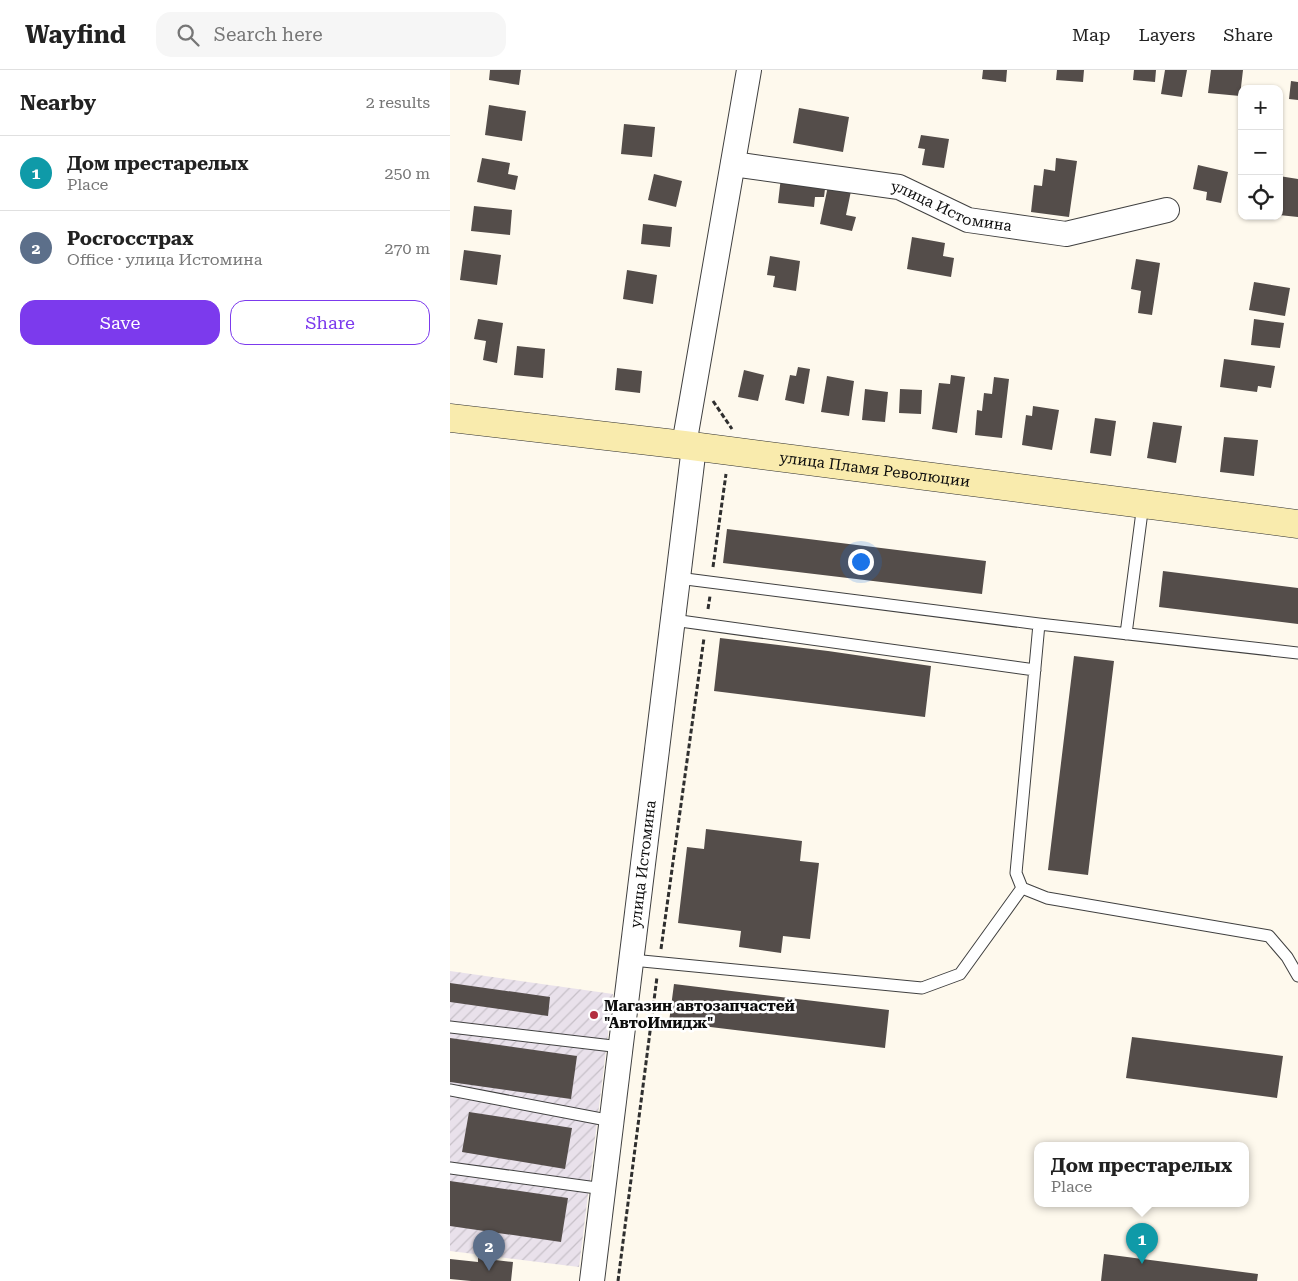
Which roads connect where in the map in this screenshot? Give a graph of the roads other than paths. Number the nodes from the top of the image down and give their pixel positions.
1 (749, 70) edge
2 (733, 164) junction
3 (1167, 210) dead end
4 (450, 418) edge
5 (689, 446) junction
6 (1143, 504) junction
7 (1297, 518) edge
8 (678, 578) junction
9 (673, 620) junction
10 (1039, 624) junction
11 (1126, 634) junction
12 (1298, 653) edge
13 (1034, 670) junction
14 (1022, 888) junction
15 (632, 960) junction
16 (1298, 976) edge
17 (450, 1028) edge
18 (621, 1047) junction
19 (450, 1090) edge
20 (612, 1121) junction
21 (450, 1168) edge
22 (604, 1189) junction
23 (592, 1281) edge

1 - 2 street, улица Истомина
2 - 3 street, улица Истомина
2 - 5 street, улица Истомина
4 - 5 street, улица Пламя Революции
5 - 6 street, улица Пламя Революции
5 - 8 street, улица Истомина
6 - 7 street, улица Пламя Революции
6 - 11 lane
8 - 9 street, улица Истомина
8 - 10 lane
9 - 13 lane
9 - 15 street, улица Истомина
10 - 11 lane
10 - 13 lane
11 - 12 lane
13 - 14 lane
14 - 15 lane
14 - 16 lane
15 - 18 street, улица Истомина
17 - 18 lane
18 - 20 street, улица Истомина
19 - 20 lane
20 - 22 street, улица Истомина
21 - 22 lane
22 - 23 street, улица Истомина

